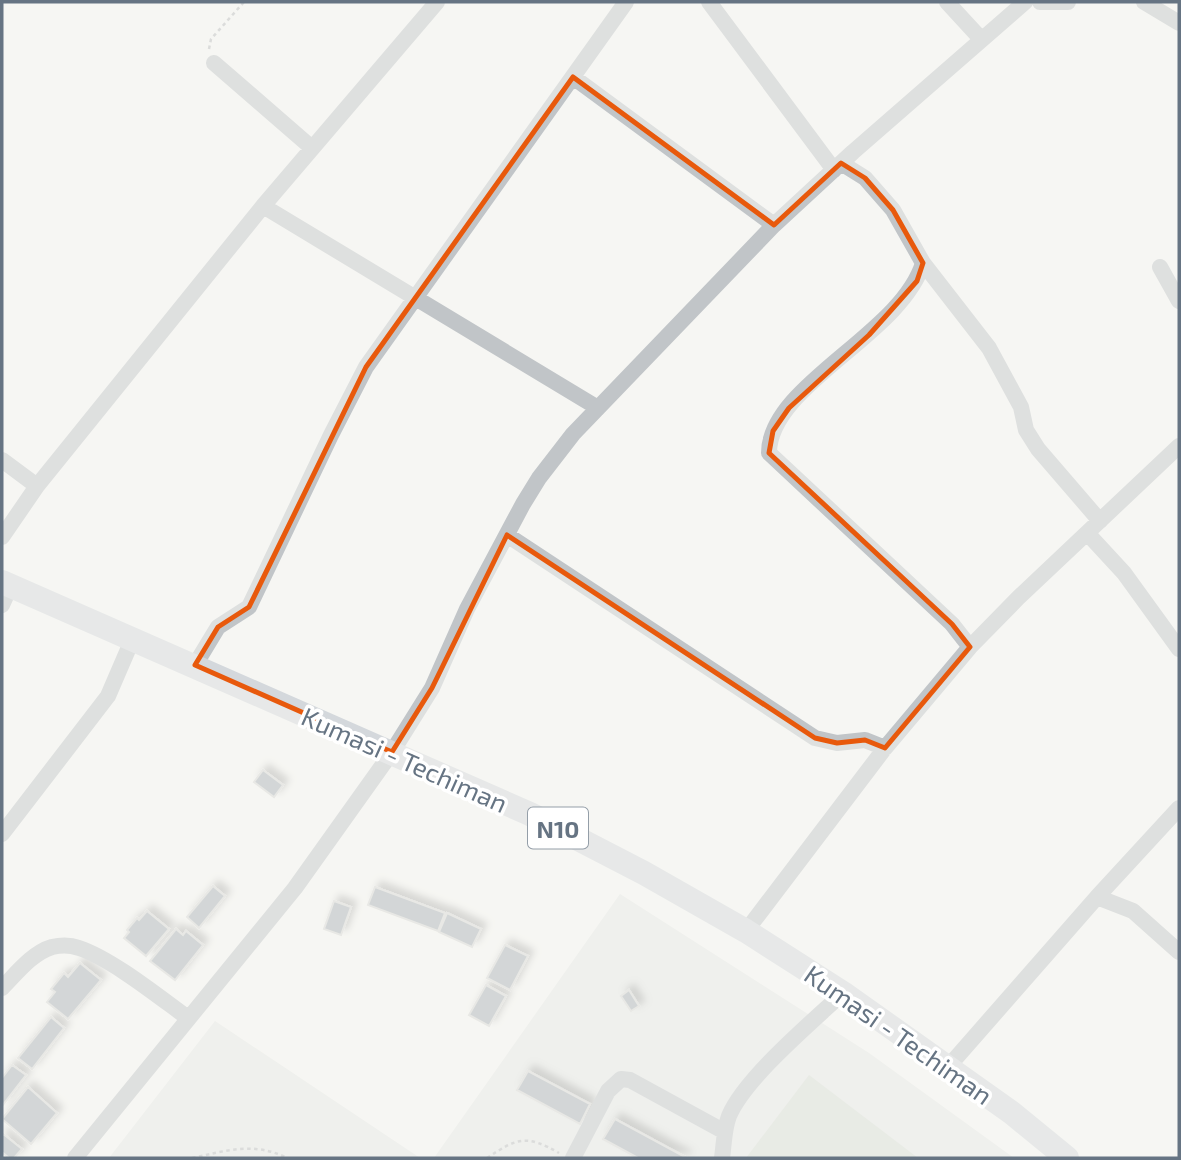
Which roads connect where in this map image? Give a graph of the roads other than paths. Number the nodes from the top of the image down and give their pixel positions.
1 (437, 2) edge
2 (626, 2) edge
3 (709, 2) edge
4 (947, 2) edge
5 (1025, 2) edge
6 (1040, 2) edge
7 (1068, 2) edge
8 (1144, 2) edge
9 (1179, 23) edge
10 (981, 40) junction
11 (214, 63) road end
12 (573, 77) junction
13 (312, 148) junction
14 (837, 166) junction
15 (263, 206) junction
16 (774, 225) junction
17 (923, 263) junction
18 (1160, 267) dead end
19 (416, 298) junction
20 (1179, 301) edge
21 (598, 408) junction
22 (1179, 446) edge
23 (2, 460) edge
24 (37, 486) junction
25 (1100, 521) junction
26 (1088, 534) junction
27 (507, 535) junction
28 (2, 537) edge
29 (5, 591) edge
30 (133, 638) junction
31 (970, 647) junction
32 (1179, 649) edge
33 (195, 665) junction
34 (885, 748) junction
35 (392, 752) junction
36 (1179, 808) edge
37 (2, 834) edge
38 (1097, 897) junction
39 (746, 931) junction
40 (1179, 952) edge
41 (2, 988) edge
42 (843, 993) junction
43 (188, 1018) junction
44 (948, 1067) junction
45 (725, 1132) junction
46 (75, 1158) edge
47 (571, 1158) edge
48 (722, 1158) edge
49 (1067, 1158) edge

1 - 13 street
2 - 12 street
3 - 14 street
4 - 10 street
5 - 10 street
6 - 7 street
8 - 9 street
10 - 14 street
11 - 13 street
12 - 16 street
12 - 19 street
13 - 15 street
14 - 16 street
14 - 17 street
15 - 19 street
15 - 24 street
16 - 21 street
17 - 25 street
17 - 31 street
18 - 20 street
19 - 21 street
19 - 33 street
21 - 27 street
22 - 25 street
23 - 24 street
24 - 28 street
25 - 26 street
26 - 31 street
26 - 32 street
27 - 34 street
27 - 35 street
29 - 30 highway, Kumasi - Techiman / N10
30 - 33 highway, Kumasi - Techiman / N10
30 - 37 street
31 - 34 street
33 - 35 highway, Kumasi - Techiman / N10
34 - 39 street
35 - 39 highway, Kumasi - Techiman / N10
35 - 43 street
36 - 38 street
38 - 40 street
38 - 44 street
39 - 42 highway, Kumasi - Techiman / N10
41 - 43 street
42 - 44 highway, Kumasi - Techiman / N10
42 - 45 street
43 - 46 street
44 - 49 highway, Kumasi - Techiman / N10
45 - 47 street
45 - 48 street

